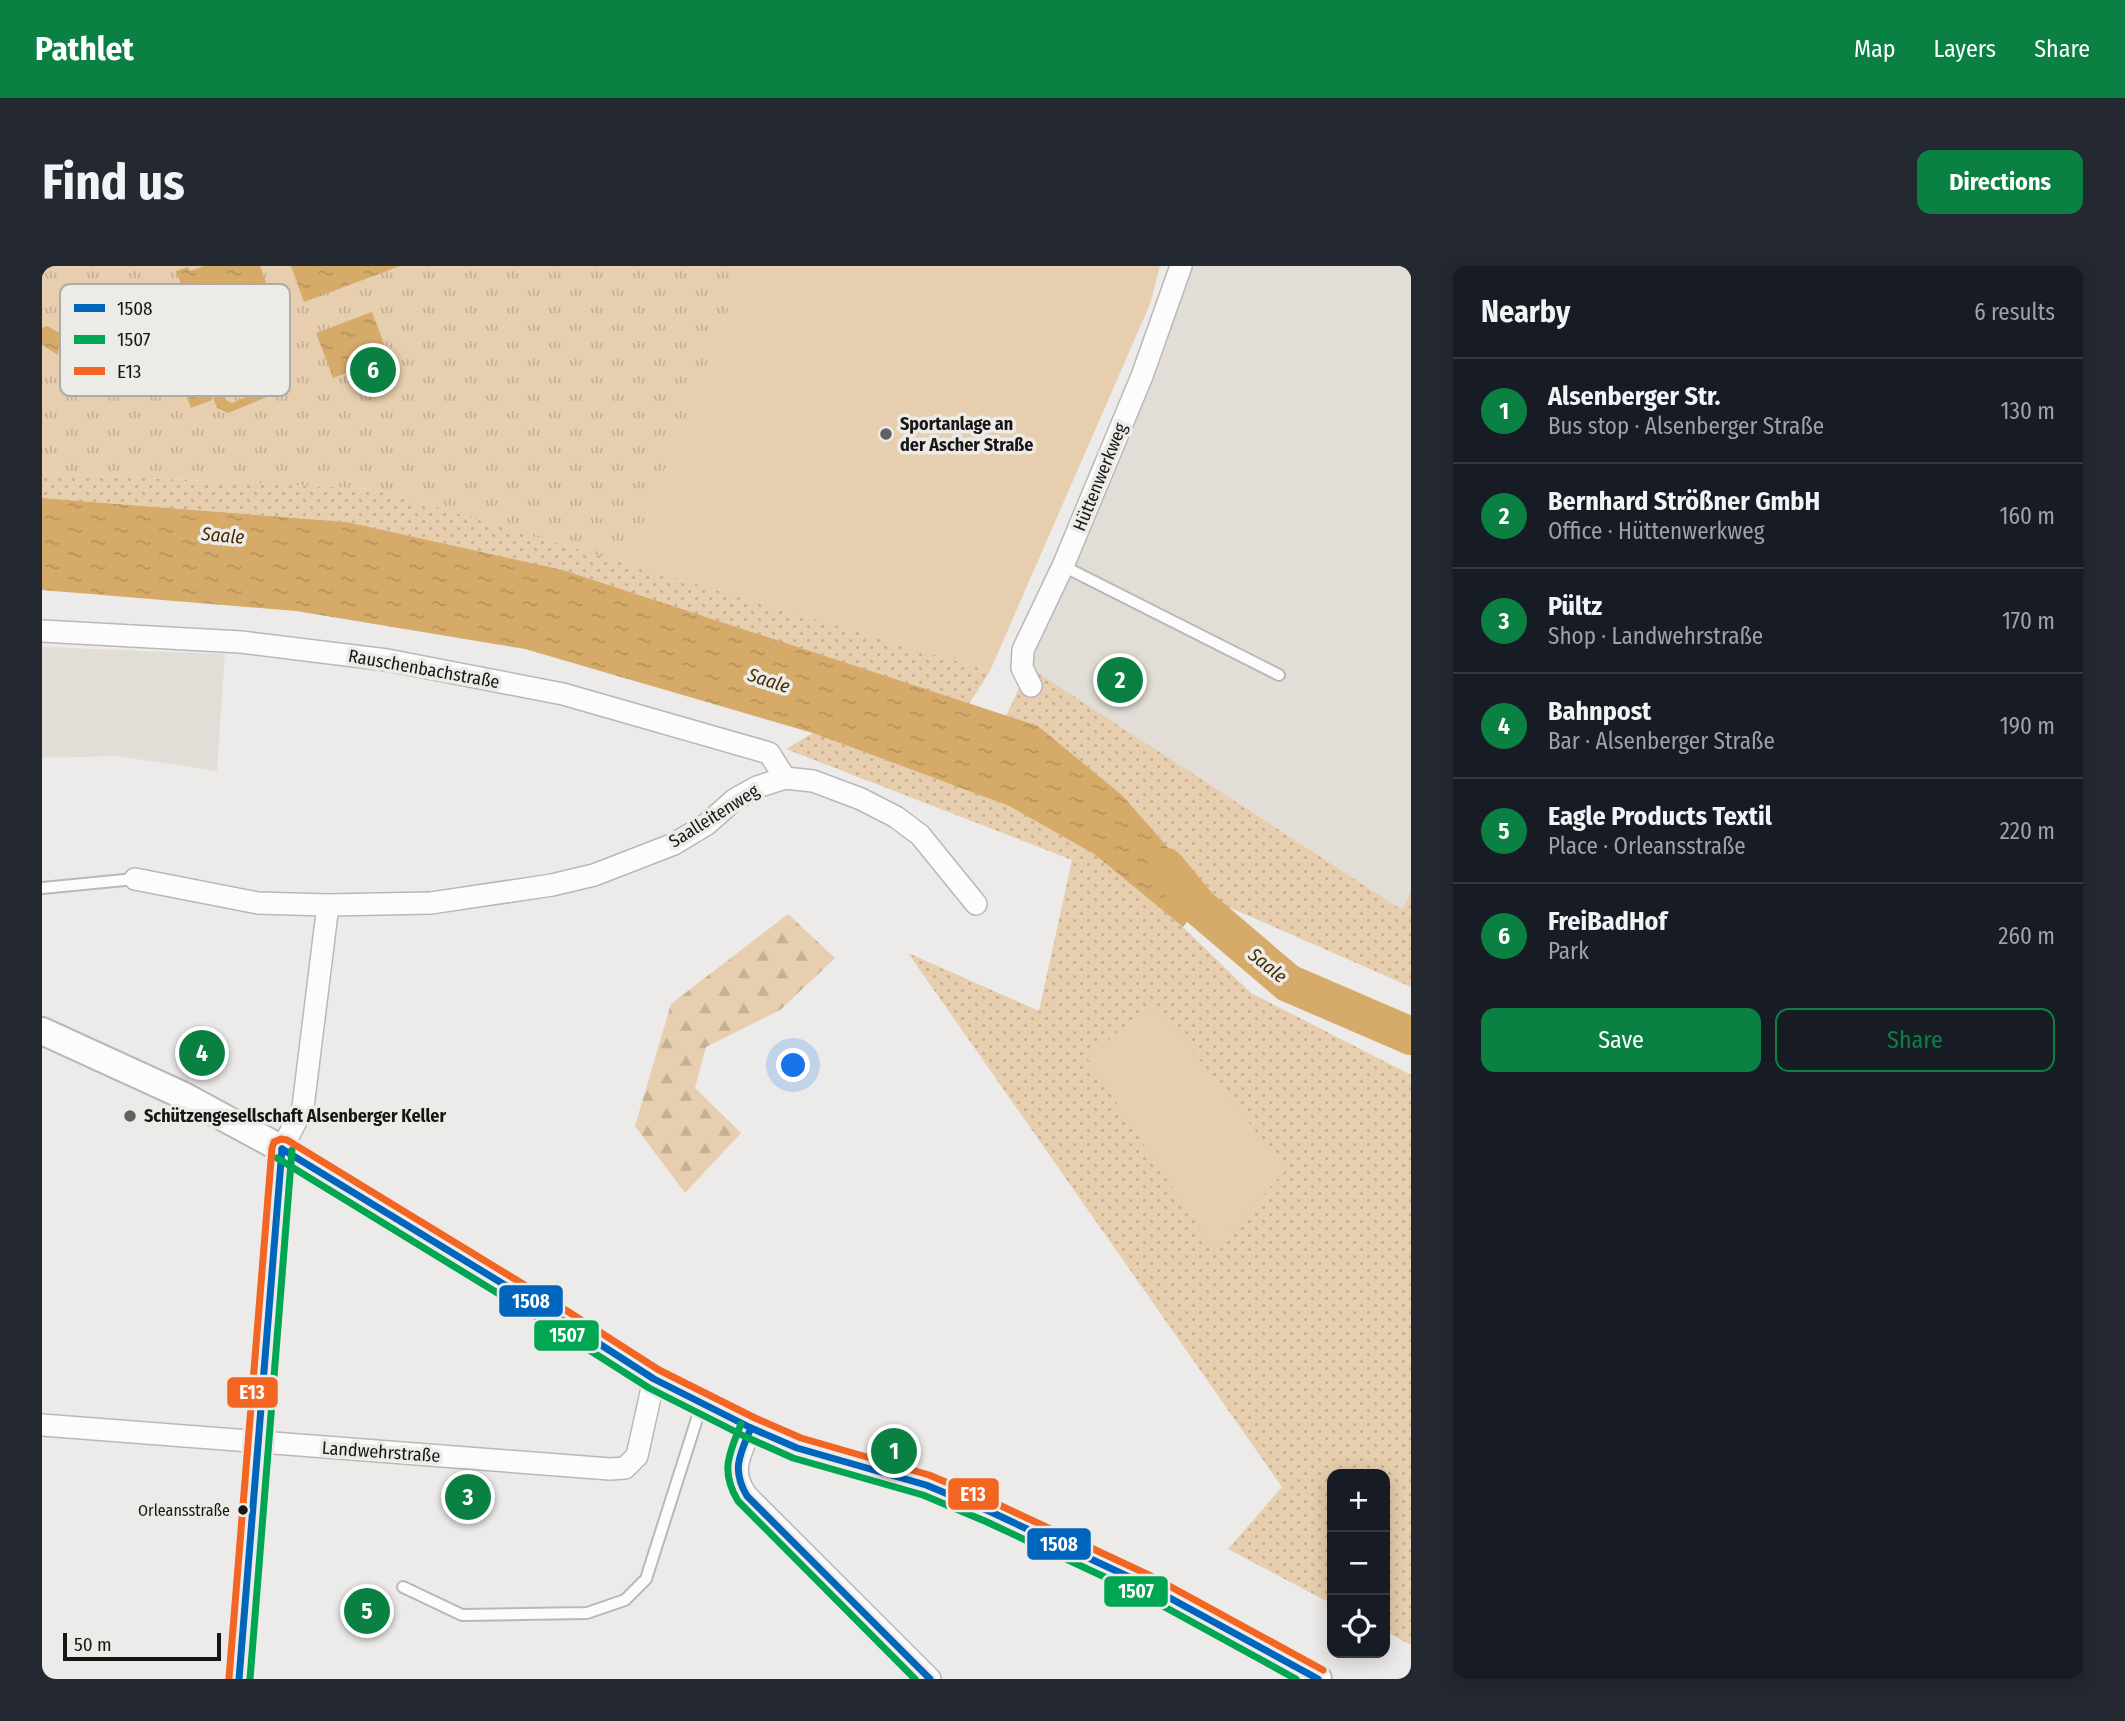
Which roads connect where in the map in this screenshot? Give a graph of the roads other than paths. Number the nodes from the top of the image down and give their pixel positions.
1 (1181, 266) edge
2 (1063, 566) junction
3 (42, 631) edge
4 (1279, 675) dead end
5 (1031, 686) dead end
6 (785, 778) junction
7 (135, 879) joint
8 (42, 888) edge
9 (976, 904) dead end
10 (328, 905) junction
11 (42, 1031) edge
12 (282, 1149) junction
13 (654, 1379) junction
14 (702, 1403) junction
15 (42, 1425) edge
16 (751, 1428) junction
17 (257, 1443) junction
18 (403, 1587) dead end
19 (239, 1679) edge
20 (930, 1679) edge
21 (1318, 1679) edge

1 - 2 street, Hüttenwerkweg
2 - 4 lane
2 - 5 street, Hüttenwerkweg
3 - 6 street, Rauschenbachstraße
6 - 9 street, Saalleitenweg
6 - 10 street, Saalleitenweg
7 - 8 lane
7 - 10 street, Saalleitenweg
10 - 12 street
11 - 12 street
12 - 13 street
12 - 17 street
13 - 14 street
13 - 17 street, Landwehrstraße
14 - 16 street
14 - 18 lane
15 - 17 street, Landwehrstraße
16 - 20 street
16 - 21 street
17 - 19 street

